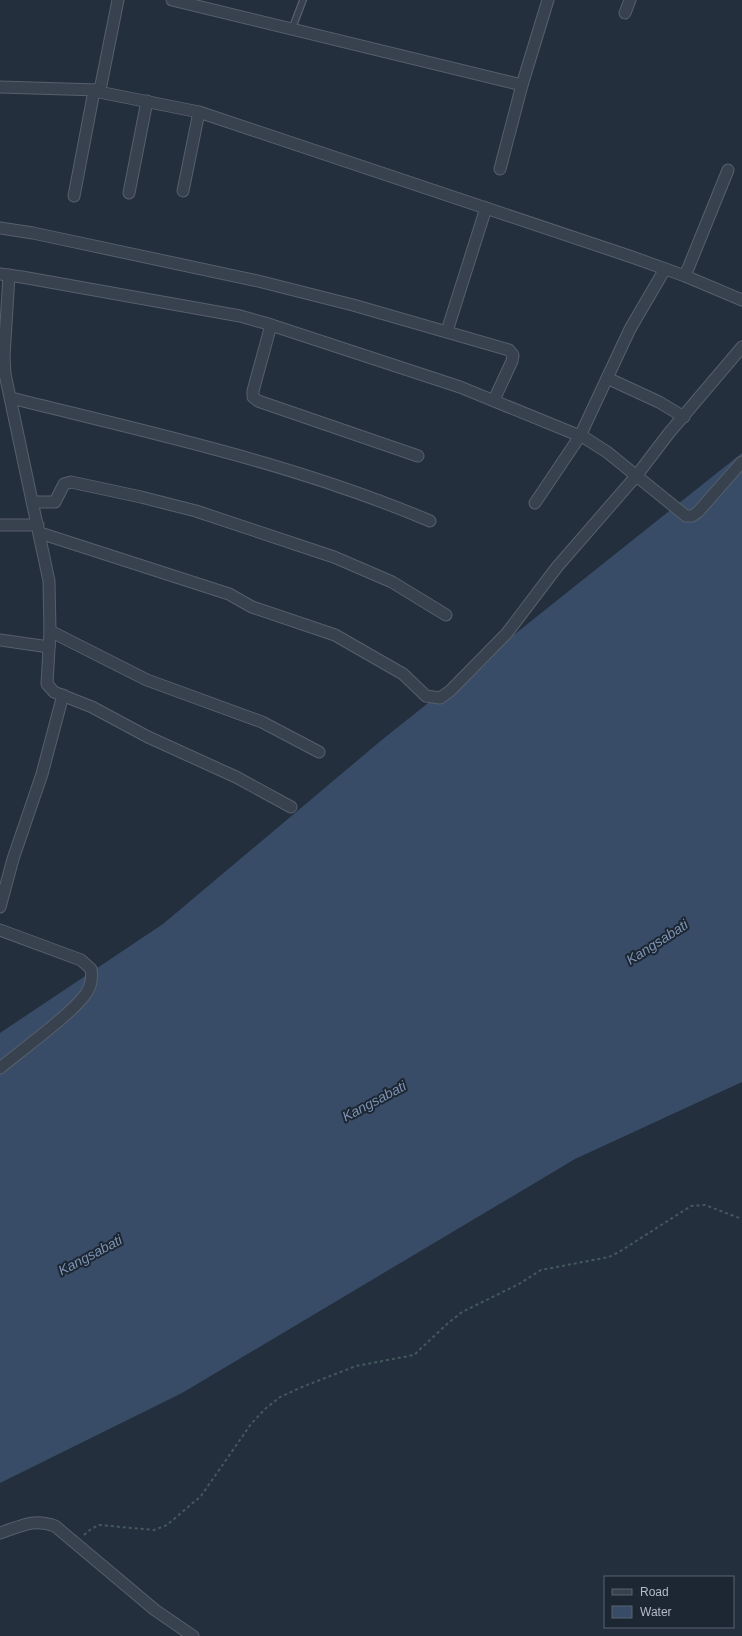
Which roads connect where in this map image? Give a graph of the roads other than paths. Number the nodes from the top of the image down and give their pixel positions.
1 (118, 0) edge
2 (172, 0) edge
3 (303, 0) edge
4 (548, 0) edge
5 (630, 0) edge
6 (625, 13) dead end
7 (292, 29) junction
8 (522, 85) junction
9 (0, 87) edge
10 (94, 91) junction
11 (147, 100) junction
12 (199, 112) junction
13 (500, 169) dead end
14 (728, 170) dead end
15 (183, 191) dead end
16 (129, 193) dead end
17 (74, 196) dead end
18 (486, 208) junction
19 (0, 228) edge
20 (665, 269) junction
21 (4, 275) edge
22 (685, 276) junction
23 (742, 300) edge
24 (271, 325) junction
25 (447, 331) junction
26 (742, 347) edge
27 (607, 378) junction
28 (10, 398) junction
29 (494, 400) junction
30 (684, 417) junction
31 (580, 436) junction
32 (418, 456) dead end
33 (742, 462) edge
34 (637, 475) junction
35 (33, 502) junction
36 (535, 503) dead end
37 (430, 520) dead end
38 (0, 525) edge
39 (39, 529) junction
40 (446, 615) dead end
41 (50, 631) junction
42 (0, 640) edge
43 (49, 647) junction
44 (63, 695) junction
45 (319, 752) dead end
46 (291, 807) dead end
47 (0, 907) edge
48 (0, 930) edge
49 (0, 1068) edge
50 (0, 1533) edge
51 (192, 1636) edge

1 - 10 street
2 - 7 street
3 - 7 lane
4 - 8 street
5 - 6 street
7 - 8 street
8 - 13 street
9 - 10 street
10 - 11 street
10 - 17 street
11 - 12 street
11 - 16 street
12 - 15 street
12 - 18 street
14 - 22 street
18 - 20 street
18 - 25 street
19 - 25 street
20 - 22 street
20 - 27 street
21 - 24 street
21 - 28 street
22 - 23 street
24 - 29 street
24 - 32 street
25 - 29 street
26 - 30 street
27 - 30 street
27 - 31 street
28 - 35 street
28 - 37 street
29 - 31 street
30 - 34 street
31 - 34 street
31 - 36 street
33 - 34 street
34 - 39 street
35 - 39 street
35 - 40 street
38 - 39 street
39 - 41 street
41 - 43 street
41 - 45 street
42 - 43 street
43 - 44 street
44 - 46 street
44 - 47 street
48 - 49 street
50 - 51 street

